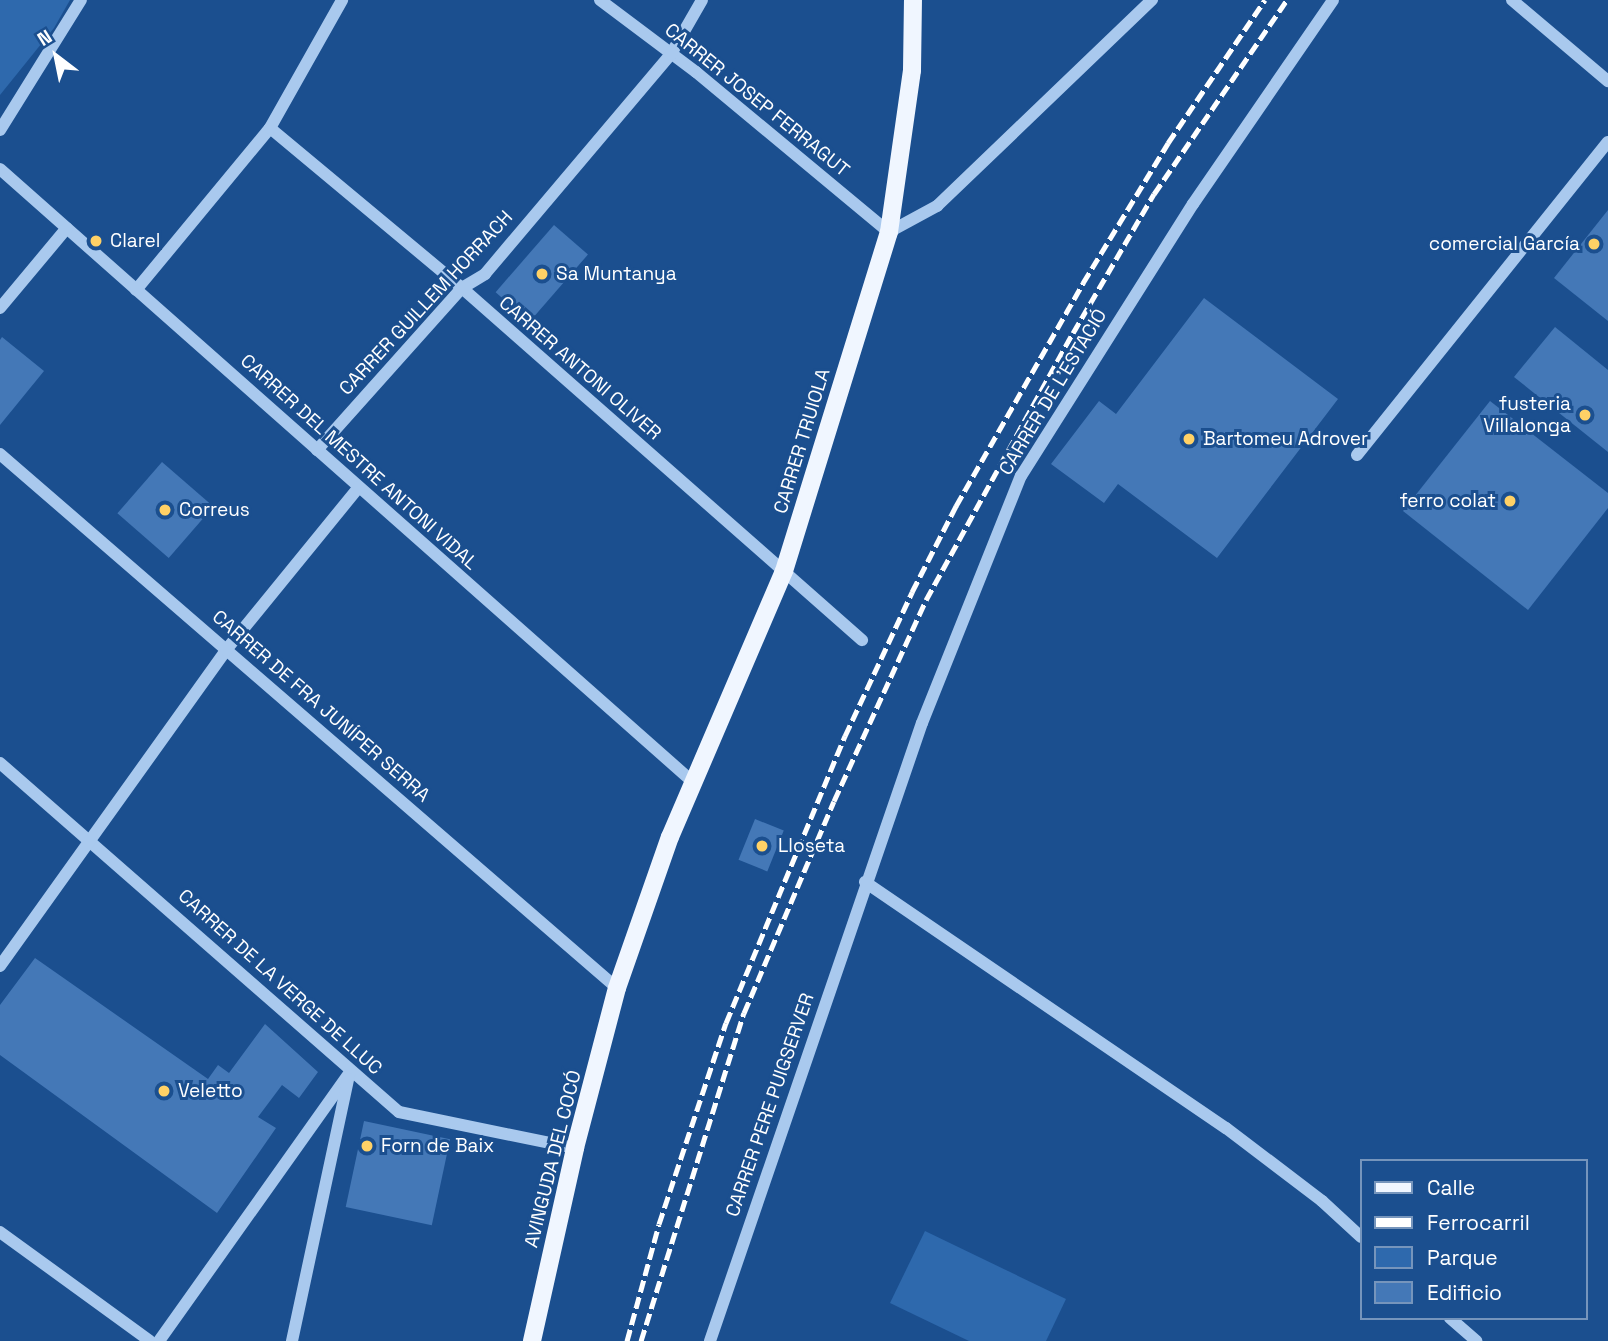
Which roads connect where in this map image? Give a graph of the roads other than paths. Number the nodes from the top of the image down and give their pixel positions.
1 (81, 0) edge
2 (342, 0) edge
3 (600, 0) edge
4 (702, 0) edge
5 (913, 0) edge
6 (1152, 0) edge
7 (1333, 0) edge
8 (1512, 0) edge
9 (671, 54) junction
10 (1608, 81) edge
11 (270, 128) junction
12 (0, 131) edge
13 (1608, 142) edge
14 (0, 169) edge
15 (66, 228) junction
16 (889, 232) junction
17 (462, 288) junction
18 (136, 290) junction
19 (0, 308) edge
20 (317, 450) junction
21 (0, 454) edge
22 (1357, 455) dead end
23 (359, 487) junction
24 (784, 572) junction
25 (862, 640) dead end
26 (226, 650) junction
27 (0, 763) edge
28 (694, 783) junction
29 (90, 840) junction
30 (865, 882) junction
31 (0, 966) edge
32 (617, 988) junction
33 (350, 1072) junction
34 (575, 1148) junction
35 (0, 1232) edge
36 (1360, 1236) edge
37 (1452, 1320) edge
38 (150, 1341) edge
39 (159, 1341) edge
40 (292, 1341) edge
41 (532, 1341) edge
42 (710, 1341) edge
43 (1476, 1341) edge

1 - 12 street
2 - 11 street
3 - 9 street, CARRER JOSEP FERRAGUT
4 - 9 street, CARRER GUILLEM HORRACH
5 - 16 main road, CARRER TRUIOLA
6 - 16 street
7 - 30 street, CARRER DE L'ESTACIÓ
8 - 10 street
9 - 16 street, CARRER JOSEP FERRAGUT
9 - 17 street, CARRER GUILLEM HORRACH
11 - 17 street, CARRER ANTONI OLIVER
11 - 18 street
13 - 22 street
14 - 15 street, CARRER DEL MESTRE ANTONI VIDAL
15 - 18 street, CARRER DEL MESTRE ANTONI VIDAL
15 - 19 street
16 - 24 main road, CARRER TRUIOLA
17 - 20 street, CARRER GUILLEM HORRACH
17 - 24 street, CARRER ANTONI OLIVER
18 - 20 street, CARRER DEL MESTRE ANTONI VIDAL
20 - 23 street, CARRER DEL MESTRE ANTONI VIDAL
21 - 26 street, CARRER DE FRA JUNÍPER SERRA
23 - 26 street
23 - 28 street, CARRER DEL MESTRE ANTONI VIDAL
24 - 25 street, CARRER ANTONI OLIVER
24 - 28 main road, CARRER TRUIOLA
26 - 29 street
26 - 32 street, CARRER DE FRA JUNÍPER SERRA
27 - 29 street, CARRER DE LA VERGE DE LLUC
28 - 32 main road, CARRER TRUIOLA
29 - 31 street
29 - 33 street, CARRER DE LA VERGE DE LLUC
30 - 36 street
30 - 42 street, CARRER PERE PUIGSERVER
32 - 34 main road, AVINGUDA DEL COCÓ
33 - 34 street, CARRER DE LA VERGE DE LLUC
33 - 39 street
33 - 40 street
34 - 41 main road, AVINGUDA DEL COCÓ
35 - 38 street
37 - 43 street

